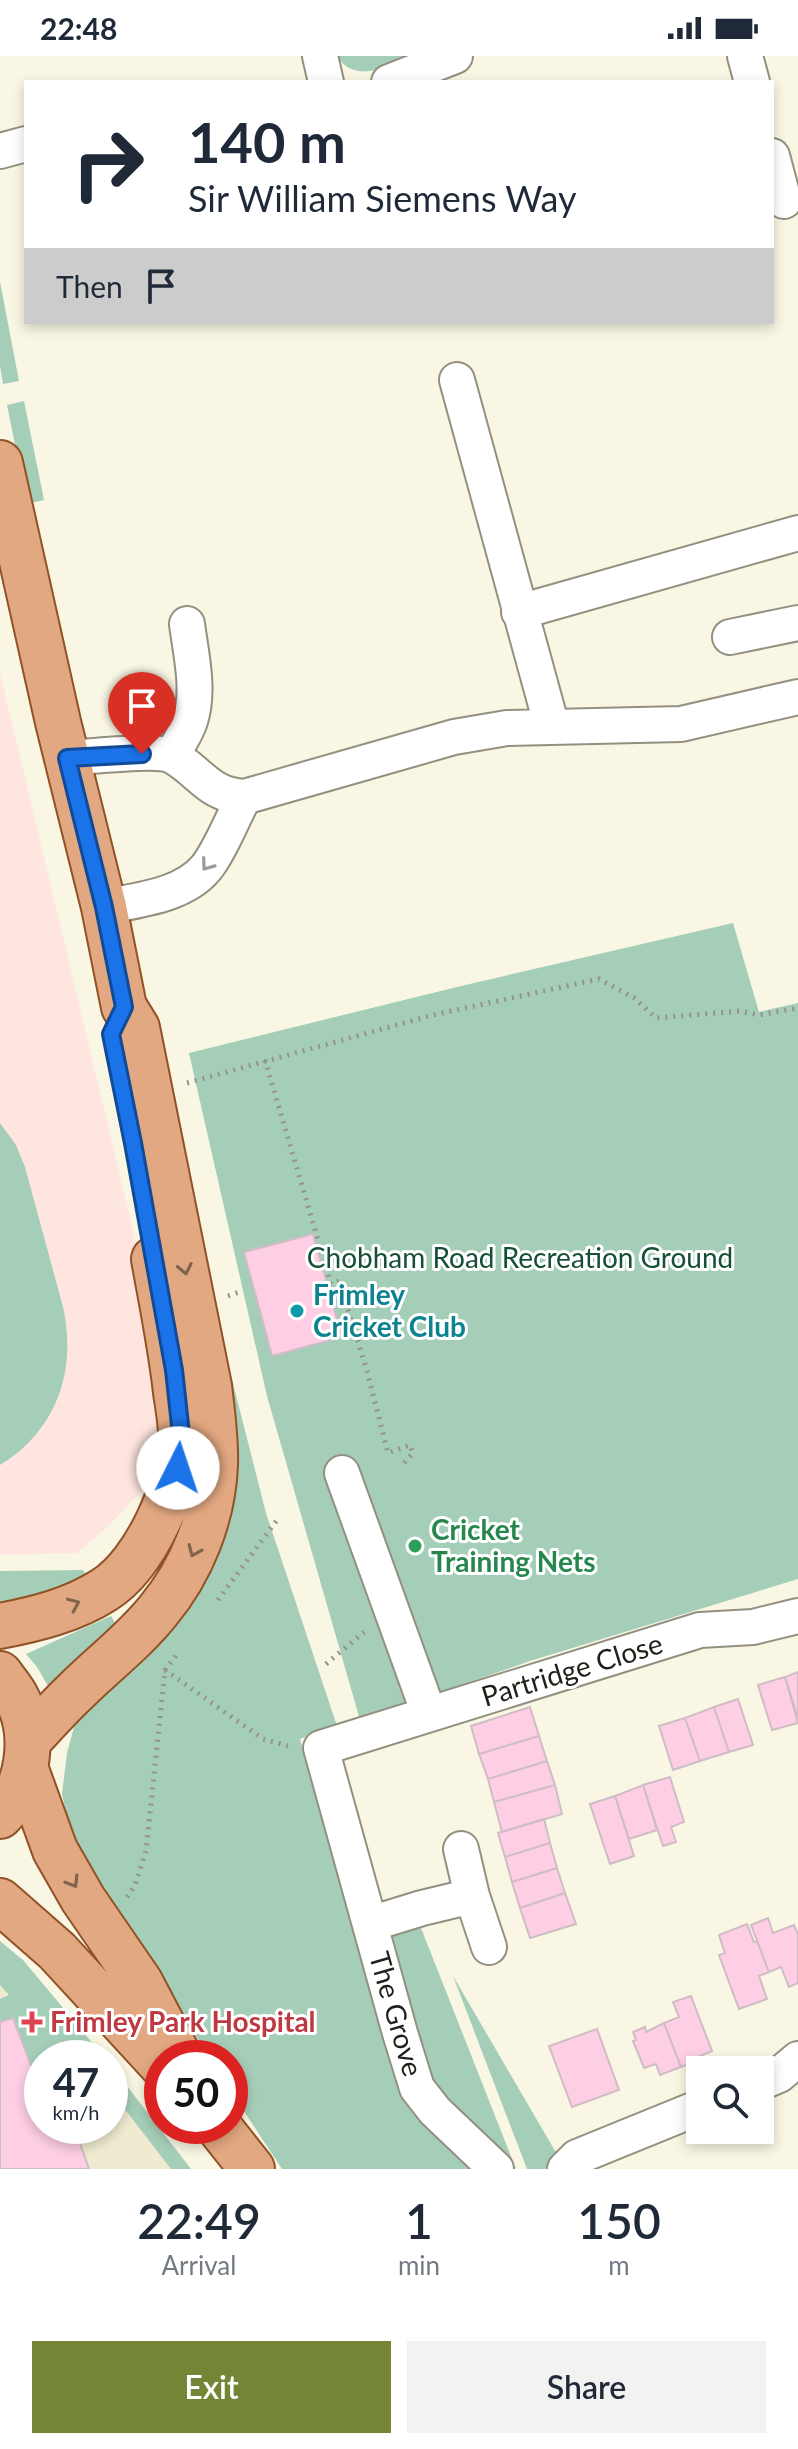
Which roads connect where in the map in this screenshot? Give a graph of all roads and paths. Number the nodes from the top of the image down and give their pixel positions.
1 (320, 56) edge
2 (455, 56) edge
3 (745, 56) edge
4 (326, 80) edge
5 (394, 80) edge
6 (751, 80) edge
7 (24, 145) edge
8 (0, 151) edge
9 (774, 163) edge
10 (785, 201) edge
11 (457, 380) dead end
12 (0, 463) edge
13 (798, 533) edge
14 (519, 612) junction
15 (798, 623) edge
16 (187, 624) dead end
17 (730, 637) dead end
18 (798, 697) edge
19 (552, 727) junction
20 (172, 756) junction
21 (67, 758) junction
22 (244, 797) junction
23 (104, 907) junction
24 (124, 1007) junction
25 (798, 1008) edge
26 (265, 1060) junction
27 (178, 1086) dead end
28 (404, 1463) dead end
29 (342, 1473) dead end
30 (277, 1520) dead end
31 (212, 1608) dead end
32 (798, 1616) edge
33 (0, 1626) edge
34 (184, 1645) dead end
35 (165, 1670) junction
36 (0, 1674) edge
37 (429, 1714) junction
38 (336, 1744) junction
39 (27, 1753) junction
40 (0, 1816) edge
41 (461, 1849) dead end
42 (472, 1896) junction
43 (0, 1901) edge
44 (121, 1902) dead end
45 (370, 1924) junction
46 (489, 1947) dead end
47 (171, 2040) edge
48 (144, 2045) edge
49 (798, 2059) edge
50 (774, 2077) edge
51 (686, 2113) edge
52 (232, 2144) edge
53 (252, 2169) edge
54 (496, 2169) edge
55 (565, 2169) edge

1 - 4 street
2 - 5 street
3 - 6 street
7 - 8 street
9 - 10 street
11 - 14 street
12 - 21 main road
13 - 14 street
14 - 19 street
15 - 17 street
16 - 20 street
18 - 19 street
19 - 22 street
20 - 21 street
20 - 22 street
21 - 23 main road
22 -> 23 street
23 - 24 main road
33 -> 24 main road
24 -> 39 main road
25 - 26 path
26 - 27 path
26 - 28 path
29 - 37 street
30 - 31 path
32 - 37 street, Partridge Close
34 - 35 path
35 - 38 path
35 - 44 path
36 - 39 main road
37 - 38 street, Partridge Close
38 - 45 street, The Grove
39 - 40 main road
39 -> 47 main road
41 - 42 street
42 - 45 street, The Grove
42 - 46 street
43 - 48 main road
45 - 54 street, The Grove
49 - 50 street
51 - 55 street
52 - 53 main road

